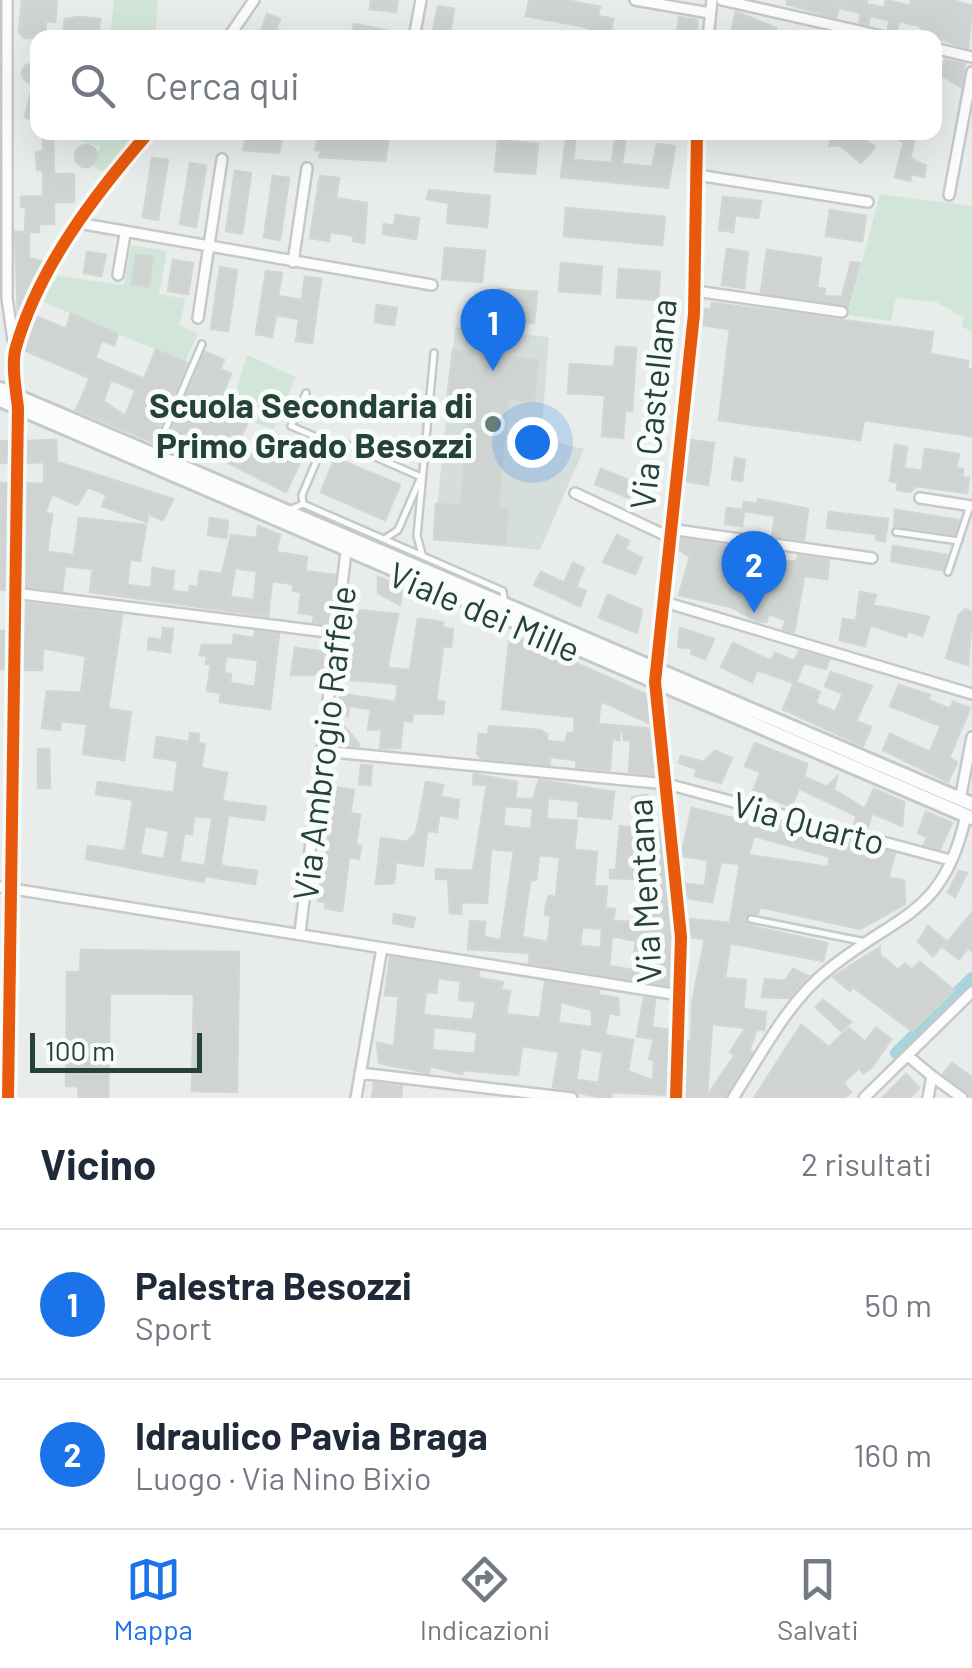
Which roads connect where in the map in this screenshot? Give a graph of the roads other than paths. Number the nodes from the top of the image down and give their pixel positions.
1 (8, 0) edge
2 (252, 0) edge
3 (421, 0) edge
4 (635, 0) edge
5 (712, 0) edge
6 (722, 0) edge
7 (710, 13) junction
8 (233, 30) edge
9 (415, 30) edge
10 (709, 30) edge
11 (855, 30) edge
12 (942, 50) edge
13 (972, 57) edge
14 (972, 72) edge
15 (4, 123) edge
16 (142, 140) edge
17 (697, 140) edge
18 (222, 160) dead end
19 (307, 168) dead end
20 (697, 175) junction
21 (949, 195) dead end
22 (868, 202) dead end
23 (78, 222) junction
24 (125, 234) junction
25 (3, 240) edge
26 (208, 248) junction
27 (293, 262) junction
28 (118, 275) dead end
29 (432, 284) dead end
30 (695, 291) junction
31 (842, 312) dead end
32 (198, 318) dead end
33 (202, 344) dead end
34 (14, 350) junction
35 (434, 353) dead end
36 (0, 389) edge
37 (306, 392) dead end
38 (0, 400) edge
39 (17, 402) junction
40 (328, 442) junction
41 (16, 447) junction
42 (0, 448) edge
43 (154, 456) junction
44 (421, 477) junction
45 (575, 493) dead end
46 (920, 498) dead end
47 (303, 504) junction
48 (971, 506) edge
49 (286, 511) junction
50 (896, 532) dead end
51 (669, 533) junction
52 (384, 540) junction
53 (958, 542) junction
54 (346, 552) junction
55 (424, 557) junction
56 (872, 558) dead end
57 (948, 572) dead end
58 (14, 593) junction
59 (662, 600) junction
60 (502, 611) junction
61 (335, 632) junction
62 (655, 675) junction
63 (972, 694) edge
64 (972, 738) edge
65 (322, 751) junction
66 (968, 777) edge
67 (667, 784) junction
68 (967, 810) edge
69 (950, 860) junction
70 (5, 887) edge
71 (751, 919) dead end
72 (300, 933) junction
73 (869, 943) junction
74 (382, 948) junction
75 (972, 992) edge
76 (679, 995) junction
77 (908, 1056) junction
78 (360, 1073) junction
79 (932, 1076) junction
80 (8, 1098) edge
81 (356, 1098) edge
82 (572, 1098) edge
83 (676, 1098) edge
84 (733, 1098) edge
85 (864, 1098) edge
86 (928, 1098) edge
87 (962, 1098) edge

1 - 15 street
2 - 8 street
3 - 9 street
4 - 7 street
5 - 7 street
6 - 11 street
7 - 10 street
12 - 13 street
14 - 21 street
15 - 25 street
16 - 23 street
17 - 20 street, Via Castellana
18 - 26 street
19 - 27 street
20 - 22 street
20 - 30 street, Via Castellana
23 - 24 street
23 - 34 street
24 - 26 street
24 - 28 street
25 - 34 street
26 - 27 street
26 - 32 street
27 - 29 street
30 - 31 street
30 - 51 street, Via Castellana
33 - 43 lane
34 - 39 street
35 - 44 lane
36 - 39 main road, Viale dei Mille
37 - 40 lane
38 - 39 main road, Viale dei Mille
39 - 41 street
39 - 43 main road, Viale dei Mille
39 - 54 main road, Viale dei Mille
40 - 44 lane
40 - 47 lane
41 - 42 street
41 - 58 street
43 - 49 main road, Viale dei Mille
44 - 52 lane
44 - 55 lane
45 - 51 street
46 - 48 street
47 - 49 lane
47 - 52 lane
48 - 53 lane
49 - 60 main road, Viale dei Mille
50 - 53 lane
51 - 56 street
51 - 59 street, Via Castellana
52 - 55 lane
53 - 57 lane
54 - 60 main road, Viale dei Mille
54 - 61 street, Via Ambrogio Raffele
55 - 60 lane
58 - 61 street
58 - 70 street
59 - 62 street, Via Castellana
59 - 63 street
60 - 62 main road, Viale dei Mille
61 - 65 street, Via Ambrogio Raffele
62 - 67 street, Via Mentana
62 - 68 main road, Viale dei Mille
64 - 66 street
65 - 67 street, Via Quarto
65 - 72 street, Via Ambrogio Raffele
66 - 68 street
67 - 69 street, Via Quarto
67 - 76 street, Via Mentana
68 - 69 street
69 - 73 street
70 - 72 street
70 - 80 street
71 - 73 lane
72 - 74 street
73 - 84 street
74 - 76 street
74 - 78 street
75 - 77 street
76 - 83 street, Via Mentana
77 - 79 street
77 - 85 street
78 - 81 street
78 - 82 street
79 - 86 street
79 - 87 street

